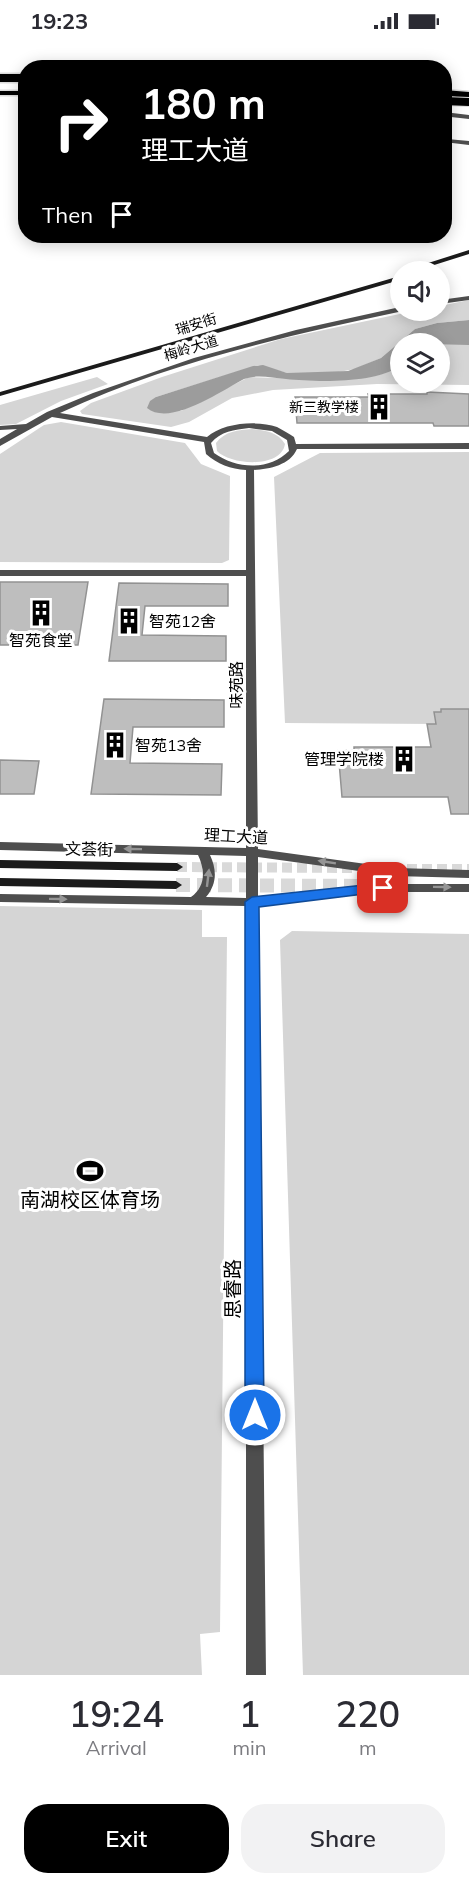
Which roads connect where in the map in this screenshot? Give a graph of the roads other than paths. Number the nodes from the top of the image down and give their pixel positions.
1 (0, 79) edge
2 (18, 80) edge
3 (0, 89) edge
4 (18, 90) edge
5 (452, 98) edge
6 (469, 98) edge
7 (452, 114) edge
8 (469, 117) edge
9 (452, 141) edge
10 (469, 144) edge
11 (469, 252) edge
12 (469, 258) edge
13 (439, 261) edge
14 (450, 264) edge
15 (390, 275) edge
16 (390, 281) edge
17 (469, 298) edge
18 (450, 301) edge
19 (390, 311) edge
20 (0, 388) edge
21 (0, 394) edge
22 (50, 414) junction
23 (27, 426) junction
24 (0, 428) edge
25 (209, 440) junction
26 (0, 443) edge
27 (469, 446) edge
28 (294, 447) junction
29 (250, 467) junction
30 (0, 573) edge
31 (250, 573) junction
32 (0, 846) edge
33 (202, 851) junction
34 (252, 852) junction
35 (0, 864) edge
36 (177, 867) tunnel mouth
37 (469, 874) edge
38 (0, 882) edge
39 (176, 885) tunnel mouth
40 (469, 888) edge
41 (0, 898) edge
42 (194, 901) junction
43 (252, 902) junction
44 (256, 1675) edge

1 - 2 highway
3 - 4 highway
5 - 6 highway, bridge
7 - 8 street
9 - 10 street
11 - 13 main road, 瑞安街
12 - 14 main road
15 - 20 main road, 瑞安街
16 - 21 main road, 瑞安街
17 - 18 street
19 - 22 street, 梅岭大道
22 - 23 street, 梅岭大道
22 - 25 street
23 - 24 street
23 - 26 street, 梅岭大道
25 - 28 street
25 - 29 street
27 - 28 street
28 - 29 street
29 - 31 street, 味苑路
30 - 31 street
31 - 34 street, 味苑路
33 -> 32 street, 理工大道
33 - 34 street, 理工大道
42 -> 33 street
37 -> 34 street, 理工大道
34 - 43 street, 味苑路
35 - 36 main road, 文荟街
38 - 39 main road
43 -> 40 street
41 -> 42 street
42 - 43 street
43 - 44 street, 思睿路

